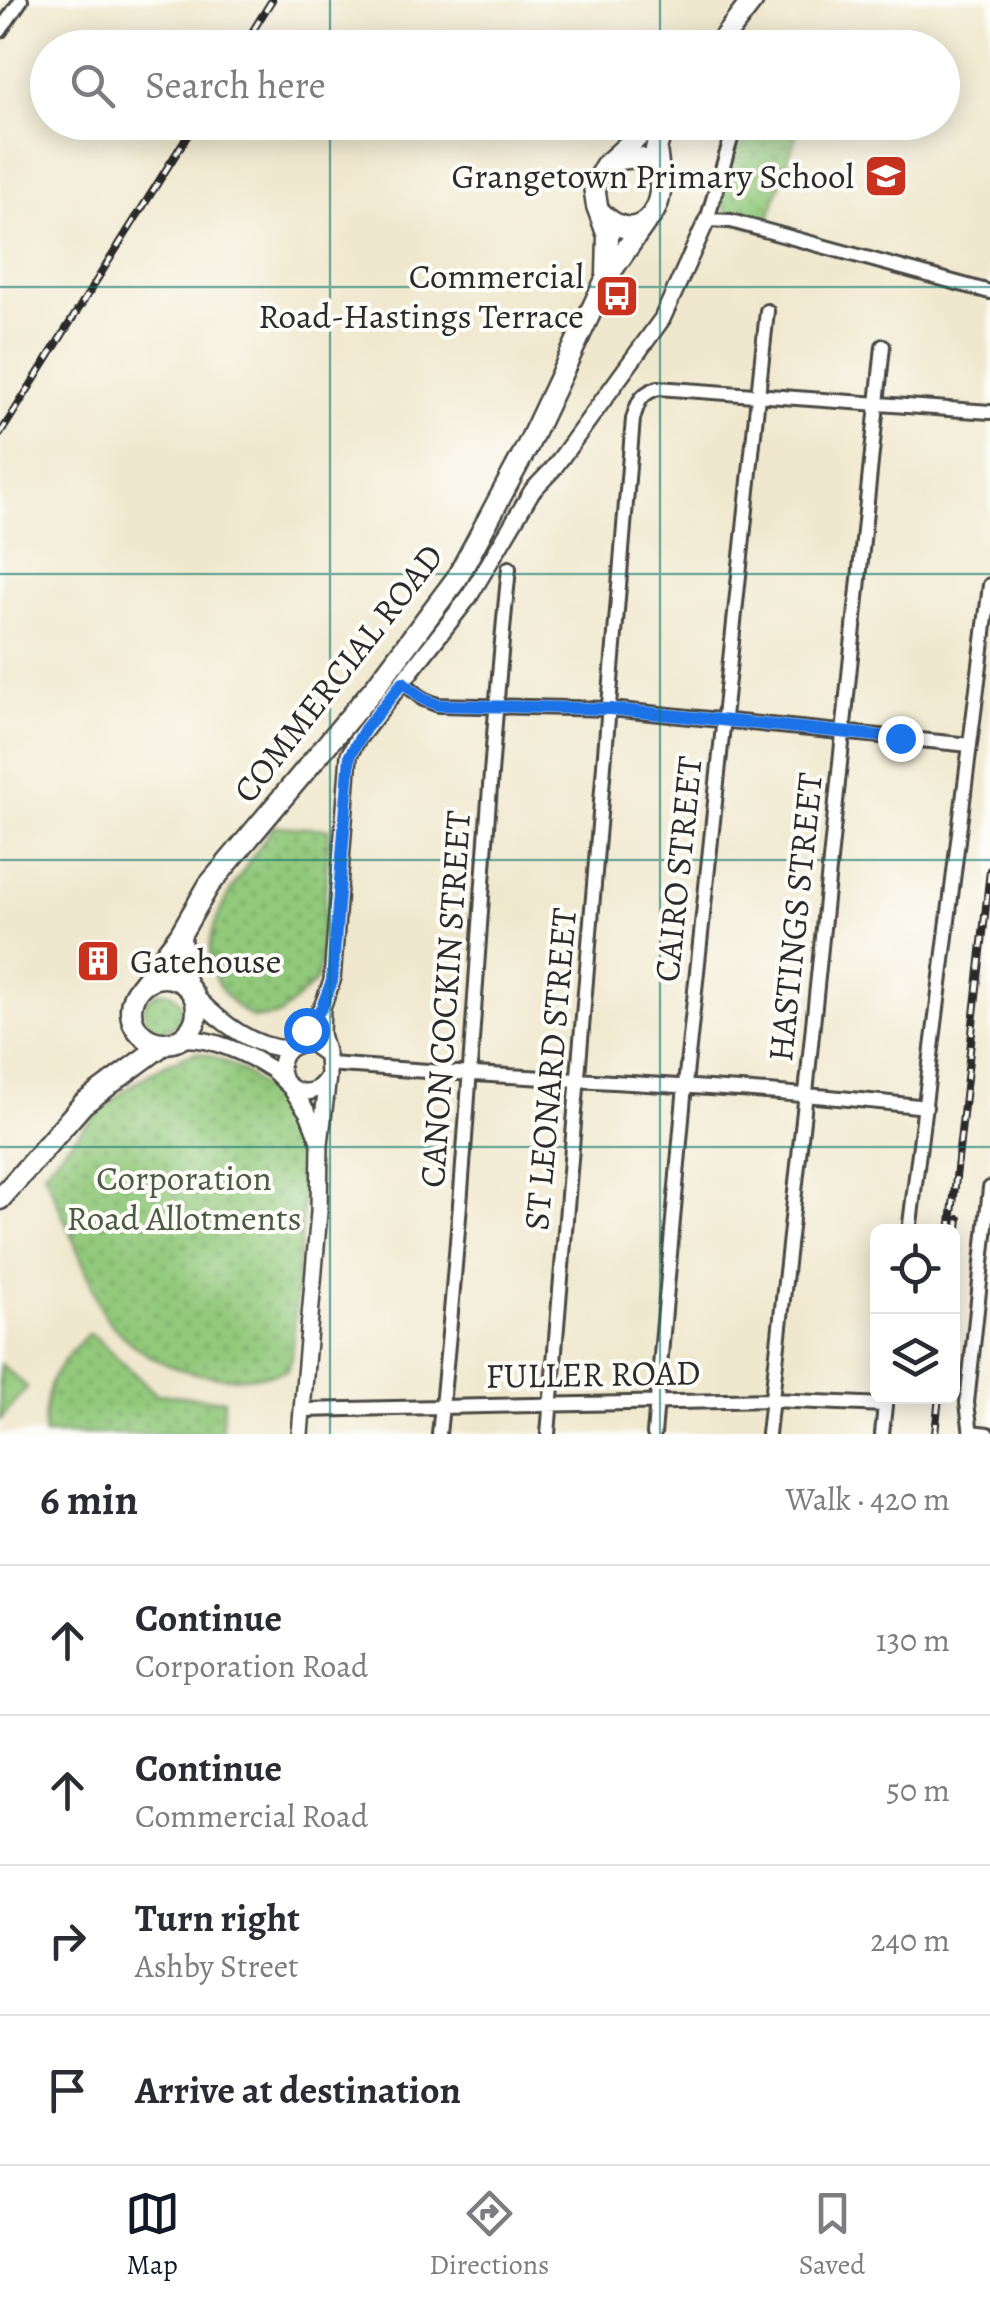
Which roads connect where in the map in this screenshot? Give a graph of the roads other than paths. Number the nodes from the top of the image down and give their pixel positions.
1 (21, 0) edge
2 (754, 0) edge
3 (730, 30) edge
4 (0, 31) edge
5 (635, 140) edge
6 (659, 140) edge
7 (731, 140) edge
8 (613, 161) junction
9 (662, 186) junction
10 (600, 212) junction
11 (707, 220) junction
12 (646, 221) junction
13 (607, 277) junction
14 (990, 292) edge
15 (767, 311) dead end
16 (883, 346) dead end
17 (759, 397) junction
18 (878, 406) junction
19 (990, 412) edge
20 (509, 568) dead end
21 (990, 585) edge
22 (403, 682) junction
23 (495, 708) junction
24 (610, 709) junction
25 (724, 720) junction
26 (844, 732) junction
27 (970, 745) junction
28 (180, 934) junction
29 (138, 988) junction
30 (190, 991) junction
31 (322, 1007) junction
32 (137, 1030) junction
33 (173, 1042) junction
34 (292, 1047) junction
35 (328, 1065) junction
36 (471, 1075) junction
37 (115, 1078) junction
38 (580, 1078) junction
39 (287, 1084) junction
40 (685, 1085) junction
41 (806, 1093) junction
42 (926, 1108) junction
43 (320, 1144) junction
44 (990, 1188) edge
45 (2, 1190) edge
46 (910, 1224) edge
47 (772, 1400) junction
48 (870, 1401) edge
49 (658, 1403) junction
50 (886, 1404) edge
51 (552, 1405) junction
52 (442, 1407) junction
53 (302, 1410) junction
54 (971, 1433) edge
55 (300, 1434) edge
56 (439, 1434) edge
57 (548, 1434) edge
58 (654, 1434) edge
59 (768, 1434) edge
60 (882, 1434) edge
61 (988, 1434) edge

1 - 4 street
2 - 3 highway
5 - 8 highway
6 - 9 highway
7 - 11 street
8 - 9 highway
8 - 10 highway
9 - 12 highway
10 - 12 highway
10 - 13 highway, COMMERCIAL ROAD
11 - 14 street
11 - 22 street, COMMERCIAL ROAD
12 - 13 highway, COMMERCIAL ROAD
13 - 28 highway, COMMERCIAL ROAD
15 - 17 street, CAIRO STREET
16 - 18 street, HASTINGS STREET
17 - 18 street
17 - 24 street, ST LEONARD STREET
17 - 25 street, CAIRO STREET
18 - 19 street
18 - 26 street, HASTINGS STREET
20 - 23 street, CANON COCKIN STREET
21 - 27 street
22 - 23 street
22 - 31 street, COMMERCIAL ROAD
23 - 24 street
23 - 36 street, CANON COCKIN STREET
24 - 25 street
24 - 38 street, ST LEONARD STREET
25 - 26 street
25 - 40 street, CAIRO STREET
26 - 27 street
26 - 41 street, HASTINGS STREET
27 - 42 street
28 - 29 highway, COMMERCIAL ROAD
28 - 30 highway
29 - 30 highway
29 - 32 highway
30 - 33 highway
30 - 34 street
31 - 34 street
31 - 35 street
32 - 33 highway
32 - 37 highway
33 - 37 highway
33 - 39 street
34 - 35 street
34 - 39 street
35 - 36 street
35 - 39 street
35 - 43 street
36 - 38 street
36 - 52 street, CANON COCKIN STREET
37 - 45 highway
38 - 40 street
38 - 51 street, ST LEONARD STREET
39 - 43 street
40 - 41 street
40 - 49 street, CAIRO STREET
41 - 42 street
41 - 47 street, HASTINGS STREET
42 - 46 street
43 - 53 street
44 - 54 street
47 - 48 street, FULLER ROAD
47 - 49 street, FULLER ROAD
47 - 59 street, HASTINGS STREET
49 - 51 street, FULLER ROAD
49 - 58 street, CAIRO STREET
50 - 60 street
51 - 52 street, FULLER ROAD
51 - 57 street, ST LEONARD STREET
52 - 53 street, FULLER ROAD
52 - 56 street, CANON COCKIN STREET
53 - 55 street
54 - 61 street

